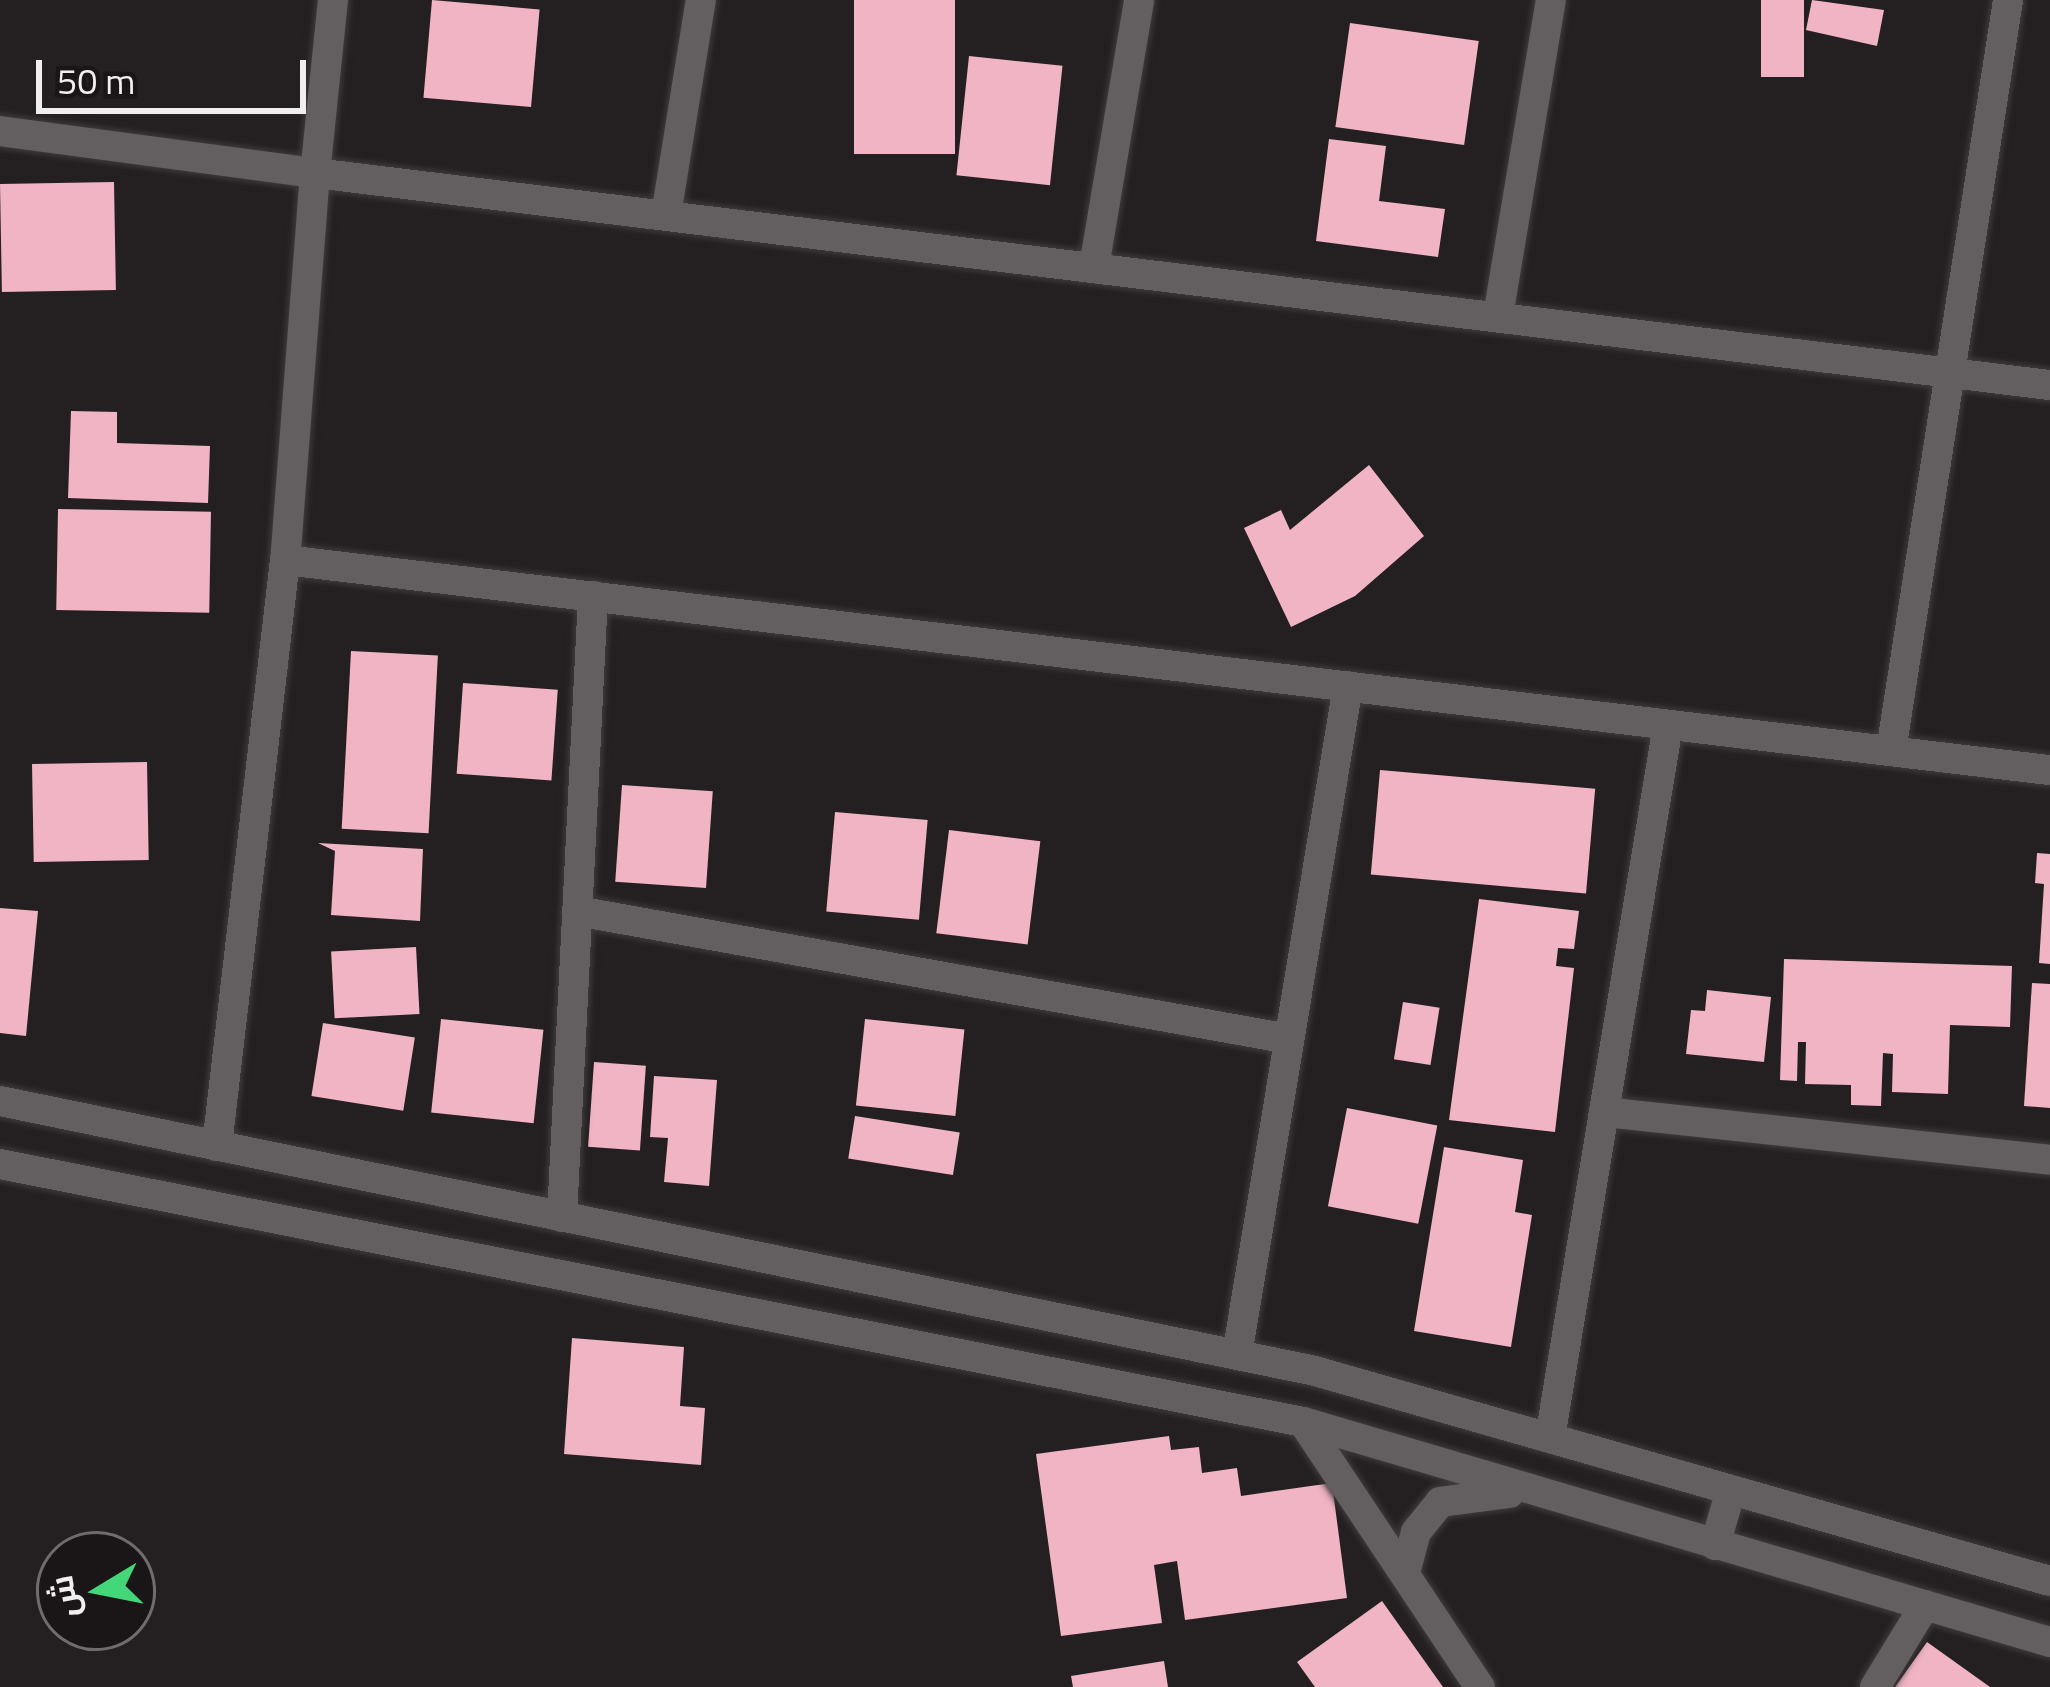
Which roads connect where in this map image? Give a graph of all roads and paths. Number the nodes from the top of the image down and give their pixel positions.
1 (333, 0) edge
2 (701, 0) edge
3 (1139, 0) edge
4 (1551, 0) edge
5 (2008, 0) edge
6 (0, 131) edge
7 (315, 173) junction
8 (666, 215) junction
9 (1094, 267) junction
10 (1498, 316) junction
11 (1951, 370) junction
12 (2050, 385) edge
13 (285, 560) junction
14 (593, 596) junction
15 (1348, 686) junction
16 (1668, 724) junction
17 (1891, 751) junction
18 (2050, 770) edge
19 (578, 911) junction
20 (1289, 1039) junction
21 (0, 1101) edge
22 (1604, 1112) junction
23 (218, 1146) junction
24 (2050, 1160) edge
25 (0, 1164) edge
26 (562, 1216) junction
27 (1237, 1355) junction
28 (1303, 1422) junction
29 (1550, 1438) junction
30 (1732, 1490) junction
31 (1526, 1492) junction
32 (1715, 1545) junction
33 (1406, 1573) junction
34 (2050, 1581) edge
35 (1925, 1605) junction
36 (2050, 1642) edge
37 (1480, 1687) edge
38 (1875, 1687) edge

1 - 7 street
2 - 8 street
3 - 9 street
4 - 10 street
5 - 11 street
6 - 7 street
7 - 8 street
7 - 13 street
8 - 9 street
9 - 10 street
10 - 11 street
11 - 12 street
11 - 17 street
13 - 14 street
13 - 23 street
14 - 15 street
14 - 19 street
15 - 16 street
15 - 20 street
16 - 17 street
16 - 22 street
17 - 18 street
19 - 20 street
19 - 26 street
20 - 27 street
21 - 23 street
22 - 24 street
22 - 29 street
23 - 26 street
25 - 28 street
26 - 27 street
27 - 29 street
28 - 31 street
28 - 33 street
29 - 30 street
30 - 32 street
30 - 34 street
31 - 32 street
31 - 33 street
32 - 35 street
33 - 37 street
35 - 36 street
35 - 38 street

